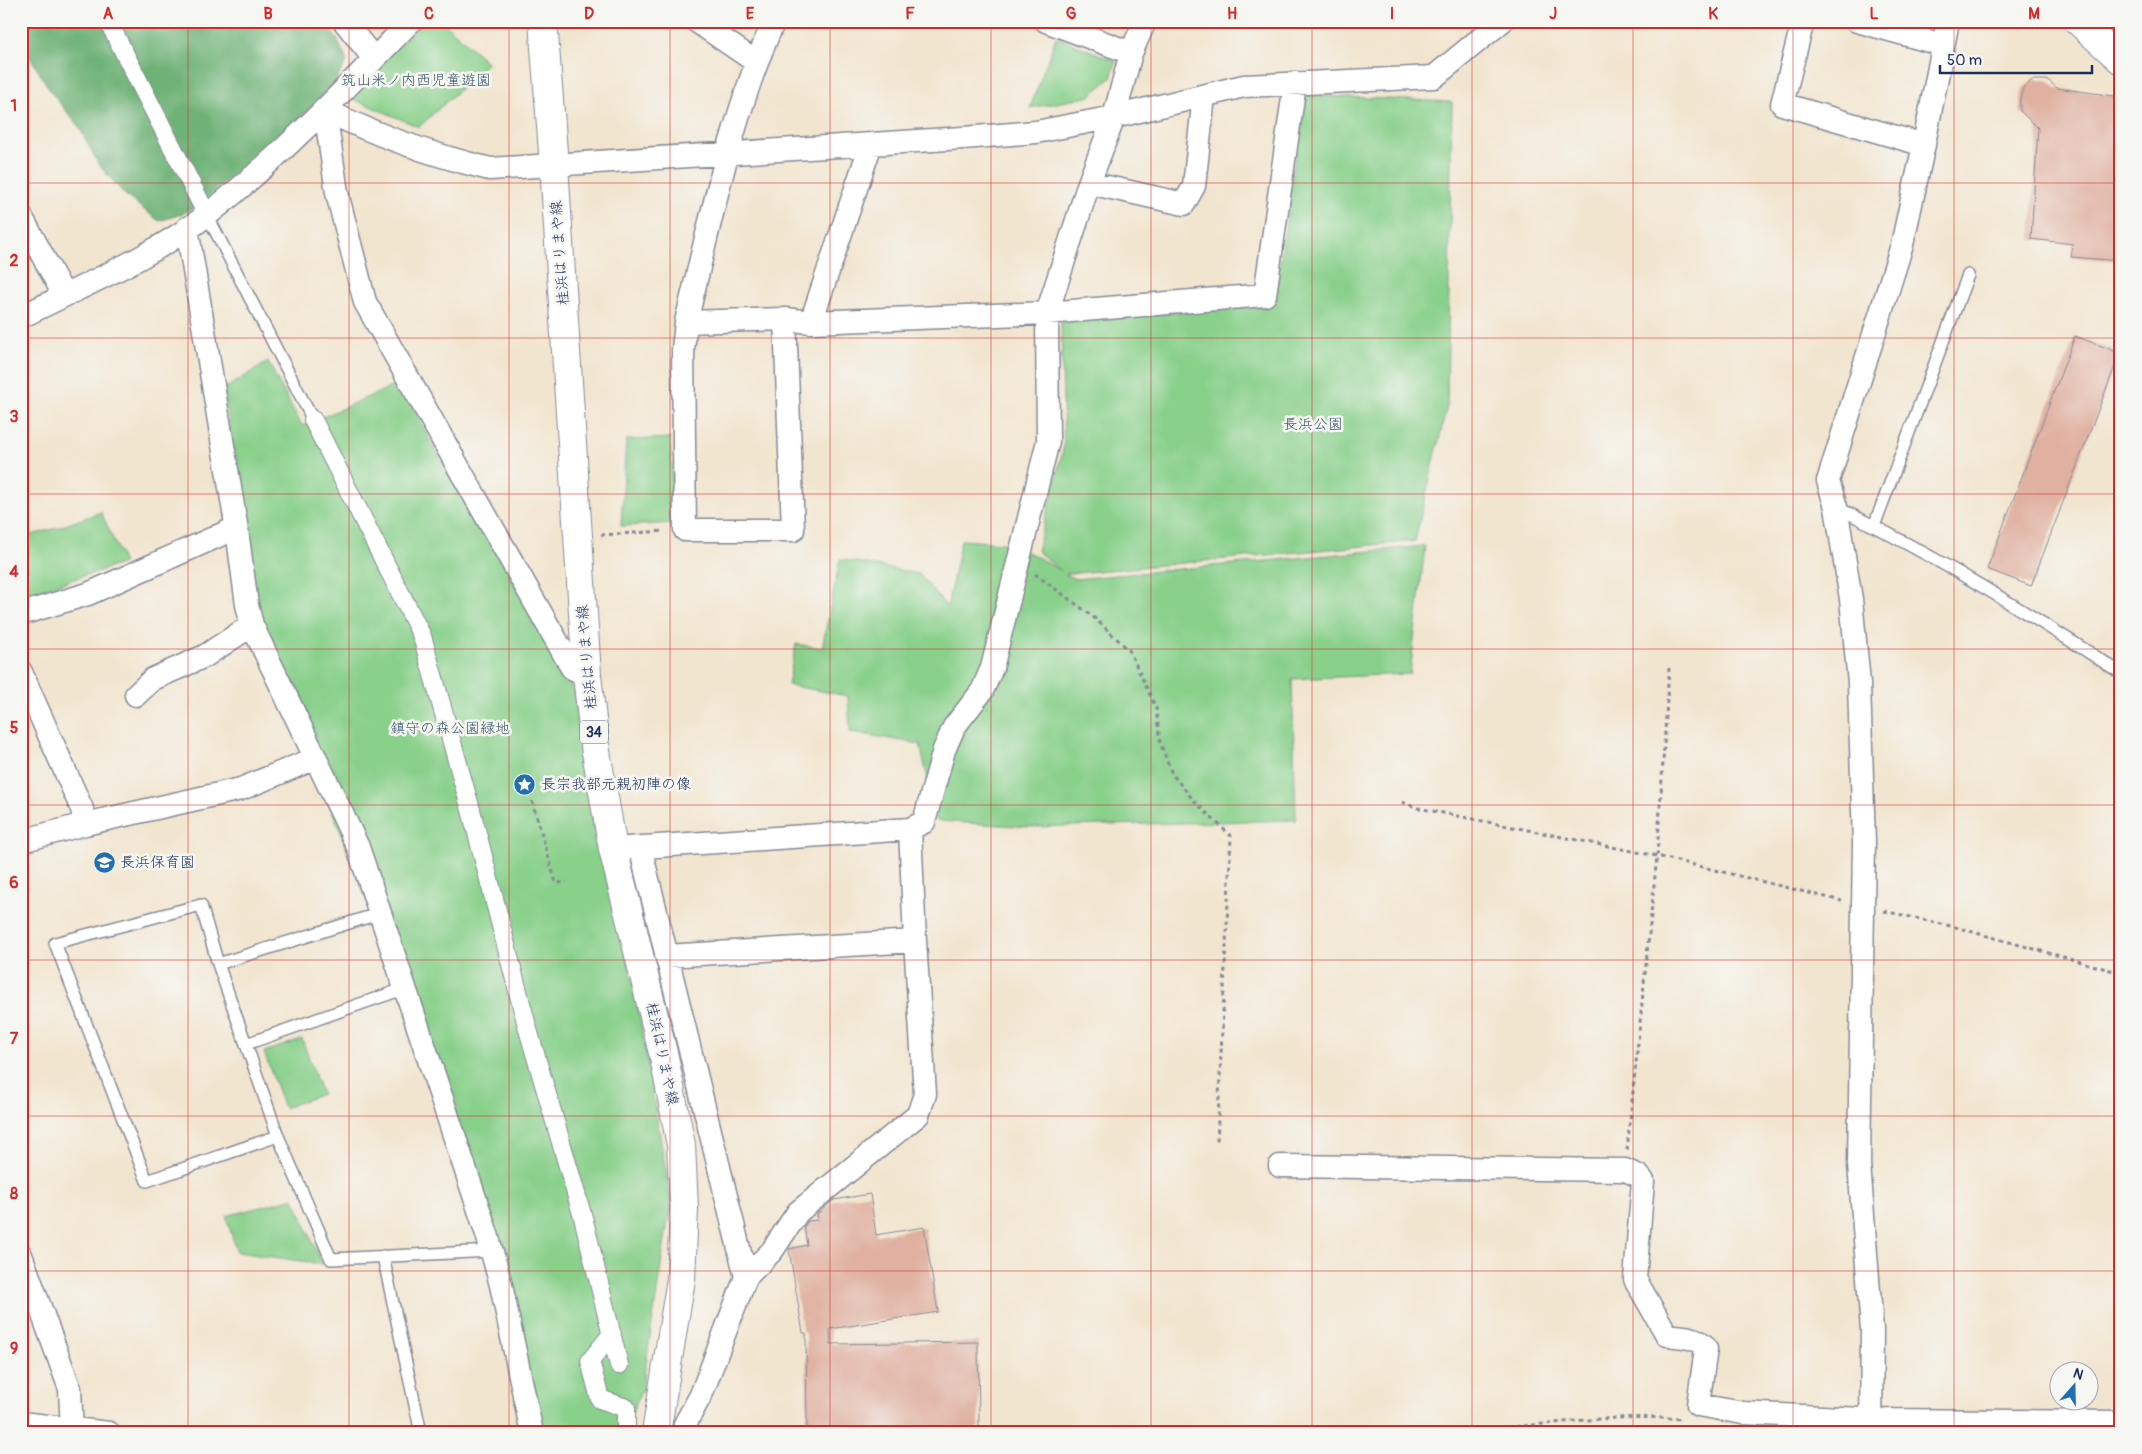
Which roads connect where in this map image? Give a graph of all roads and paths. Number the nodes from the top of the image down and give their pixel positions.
1 (108, 21) edge
2 (344, 21) edge
3 (410, 21) edge
4 (543, 21) edge
5 (696, 21) edge
6 (774, 21) edge
7 (1046, 21) edge
8 (1145, 21) edge
9 (1502, 21) edge
10 (1803, 21) edge
11 (1857, 21) edge
12 (1948, 21) edge
13 (2078, 21) edge
14 (1943, 45) junction
15 (1132, 53) junction
16 (374, 59) junction
17 (2121, 60) edge
18 (756, 62) junction
19 (1295, 83) junction
20 (1204, 96) junction
21 (325, 110) junction
22 (1114, 117) junction
23 (871, 144) junction
24 (1924, 145) junction
25 (726, 155) junction
26 (554, 165) junction
27 (1089, 183) junction
28 (207, 215) junction
29 (21, 216) edge
30 (187, 228) junction
31 (1968, 275) dead end
32 (64, 295) junction
33 (1047, 313) junction
34 (21, 317) edge
35 (785, 319) junction
36 (686, 322) junction
37 (811, 322) junction
38 (313, 420) joint
39 (1836, 506) junction
40 (1874, 526) junction
41 (237, 530) junction
42 (685, 530) junction
43 (578, 536) junction
44 (1018, 562) junction
45 (21, 614) edge
46 (252, 625) junction
47 (1670, 668) dead end
48 (21, 672) edge
49 (2121, 673) edge
50 (587, 675) junction
51 (136, 695) dead end
52 (316, 758) junction
53 (532, 801) dead end
54 (1402, 802) dead end
55 (85, 824) junction
56 (910, 829) junction
57 (21, 841) edge
58 (640, 847) junction
59 (613, 849) junction
60 (1657, 856) junction
61 (567, 882) dead end
62 (1863, 906) junction
63 (381, 913) junction
64 (915, 940) junction
65 (666, 956) junction
66 (218, 964) junction
67 (2121, 973) edge
68 (406, 988) junction
69 (246, 1044) junction
70 (278, 1136) junction
71 (1217, 1142) dead end
72 (1280, 1166) dead end
73 (1625, 1170) junction
74 (492, 1251) junction
75 (21, 1255) edge
76 (383, 1256) junction
77 (746, 1278) junction
78 (612, 1334) junction
79 (619, 1365) dead end
80 (1687, 1419) dead end
81 (2121, 1422) edge
82 (21, 1423) edge
83 (1871, 1426) edge
84 (72, 1431) edge
85 (109, 1433) edge
86 (421, 1433) edge
87 (532, 1433) edge
88 (626, 1433) edge
89 (656, 1433) edge
90 (683, 1433) edge
91 (1404, 1433) edge

1 - 28 street
2 - 16 street
3 - 16 street
4 - 26 main road, 桂浜はりまや線 / 34
5 - 18 street
6 - 18 street
7 - 15 street
8 - 15 street
9 - 19 street
10 - 24 street
11 - 14 street
12 - 14 street
13 - 17 main road
14 - 24 street
15 - 22 street
16 - 21 street
18 - 25 street
19 - 20 street
19 - 33 street
20 - 22 street
20 - 27 street
21 - 26 street
21 - 28 street
21 - 50 street
22 - 23 street
22 - 27 street
23 - 25 street
23 - 37 street
24 - 39 street
25 - 26 street
25 - 36 street
26 - 43 main road, 桂浜はりまや線 / 34
27 - 33 street
28 - 30 street
28 - 38 lane
29 - 32 street
30 - 32 street
30 - 41 street
31 - 40 lane
32 - 34 street
33 - 37 street
33 - 44 street
35 - 36 street
35 - 37 street
35 - 42 street
36 - 42 street
38 - 78 street
39 - 40 lane
39 - 62 street
40 - 49 lane
41 - 45 street
41 - 46 street
42 - 43 path
43 - 50 main road, 桂浜はりまや線 / 34
44 - 56 street
44 - 71 path
46 - 51 street
46 - 52 street
47 - 60 path
48 - 55 street
50 - 59 main road, 桂浜はりまや線 / 34
52 - 55 street
52 - 63 street
53 - 61 path
54 - 60 path
55 - 57 street
56 - 58 street
56 - 64 street
58 - 59 street
58 - 65 street
59 - 89 main road, 桂浜はりまや線 / 34
60 - 62 path
60 - 73 path
62 - 67 path
62 - 83 street
63 - 66 lane
63 - 68 street
64 - 65 street
64 - 77 street
65 - 77 street
66 - 69 lane
66 - 70 lane
68 - 69 lane
68 - 74 street
69 - 70 lane
70 - 76 lane
72 - 73 street
73 - 83 street
74 - 76 lane
74 - 87 street
75 - 84 street
76 - 86 lane
77 - 90 street
78 - 79 street
78 - 88 street
80 - 91 path
81 - 83 street
82 - 84 street
84 - 85 street

